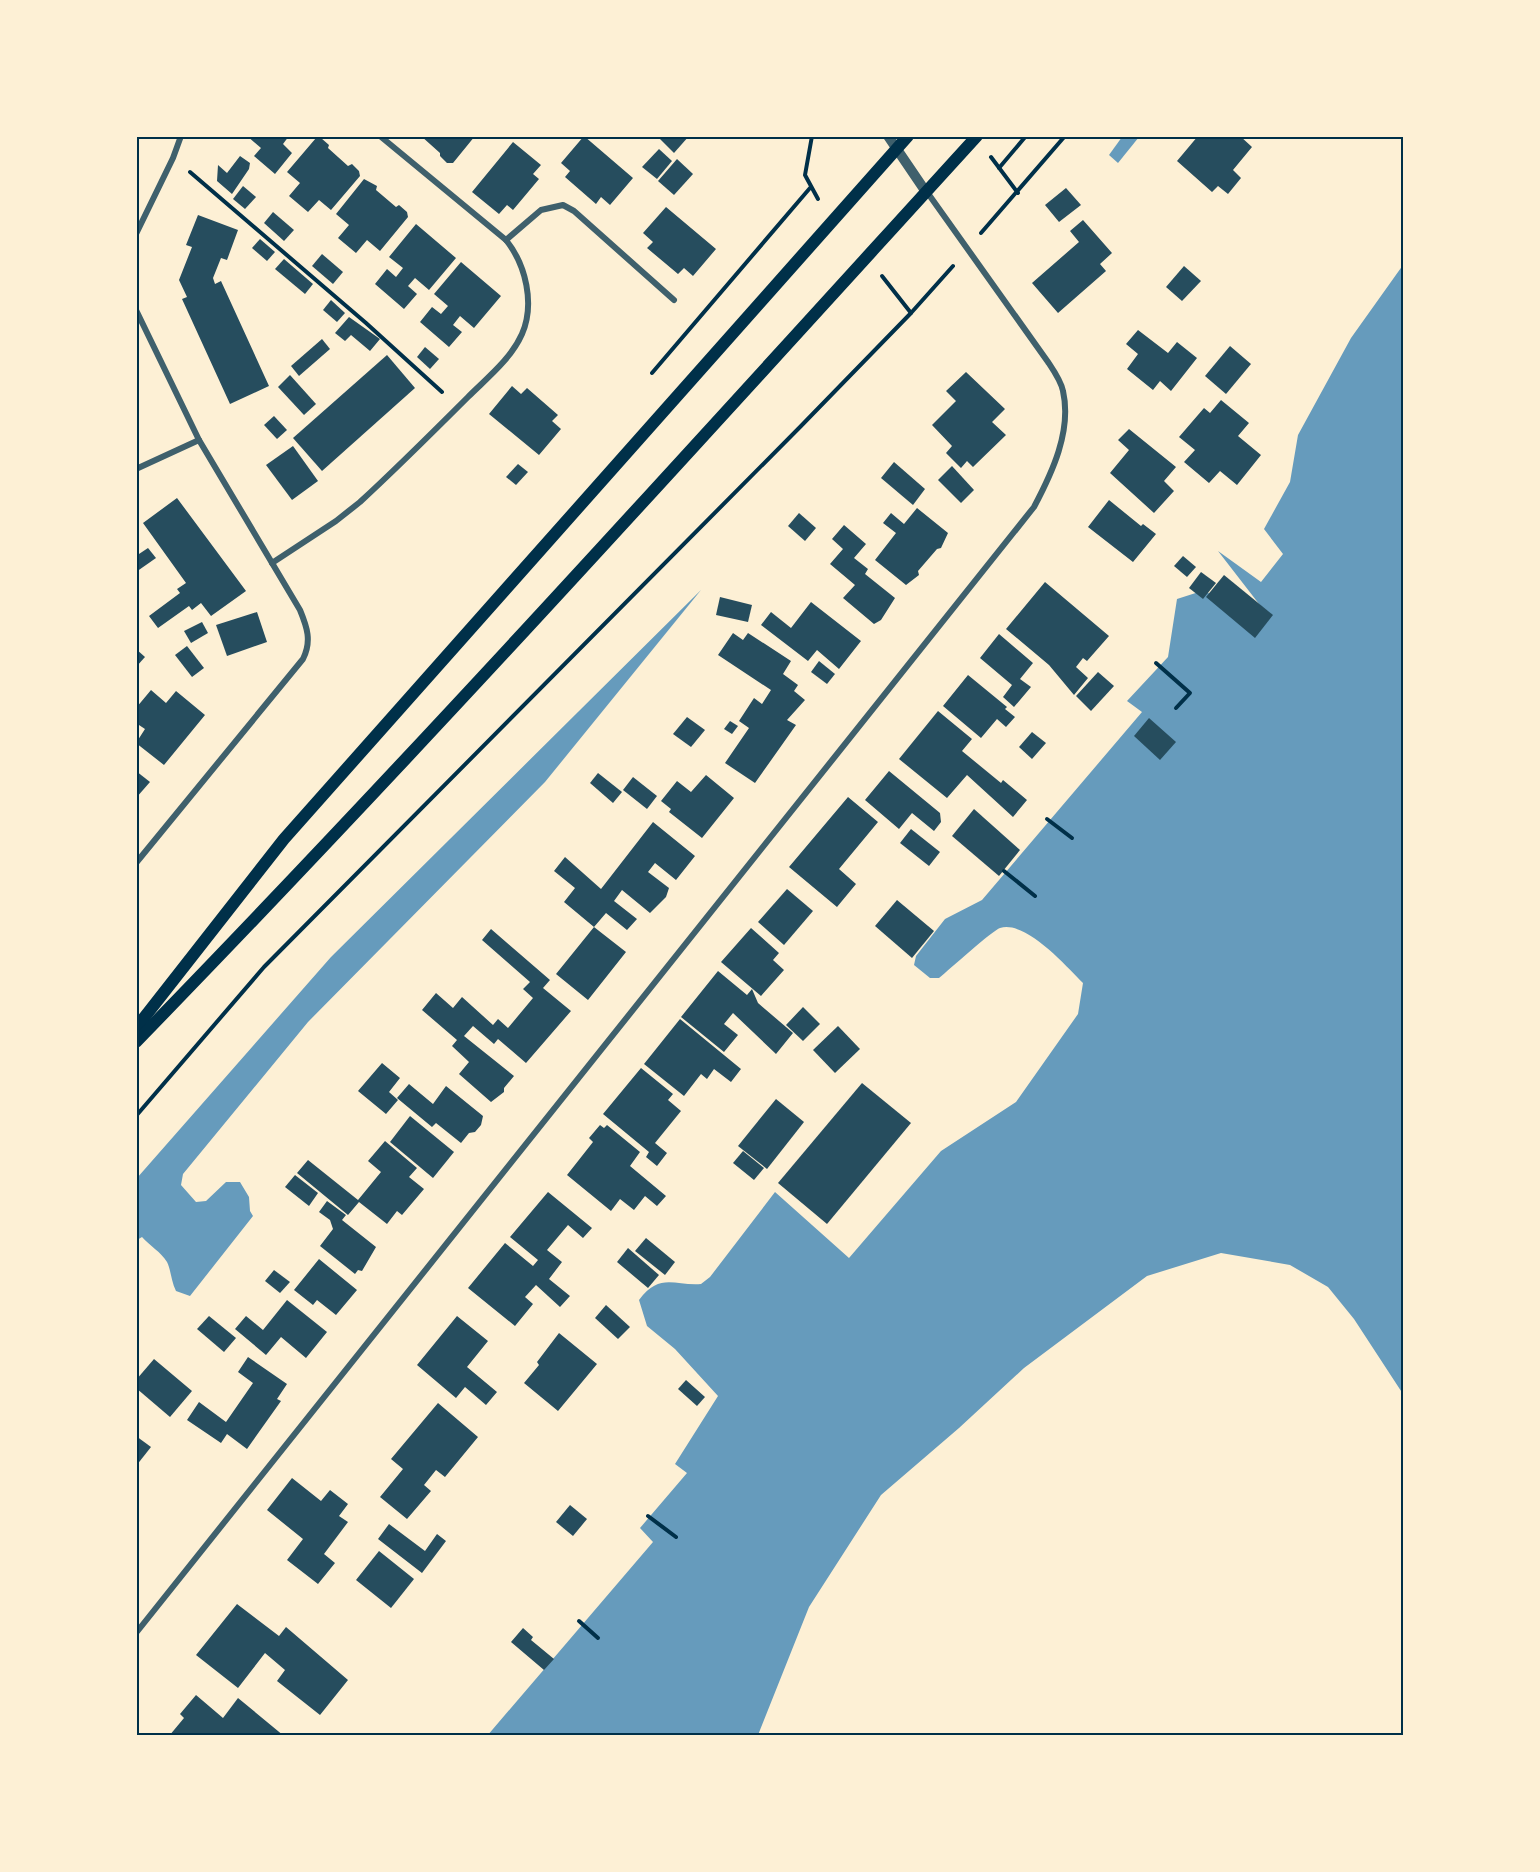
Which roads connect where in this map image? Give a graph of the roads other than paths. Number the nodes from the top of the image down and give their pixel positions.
1 (181, 136) edge
2 (380, 136) edge
3 (888, 136) edge
4 (908, 136) edge
5 (977, 137) edge
6 (897, 149) junction
7 (926, 192) junction
8 (140, 218) edge
9 (136, 234) edge
10 (507, 240) junction
11 (674, 300) dead end
12 (136, 310) edge
13 (199, 440) junction
14 (136, 469) edge
15 (272, 563) junction
16 (136, 863) edge
17 (136, 1028) edge
18 (136, 1042) edge
19 (136, 1633) edge

1 - 8 street
2 - 10 street
3 - 6 street
4 - 6 main road
5 - 7 main road
6 - 7 street
6 - 17 main road
7 - 18 main road
7 - 19 street
8 - 9 street
10 - 11 street
10 - 15 street
12 - 13 street
13 - 14 street
13 - 15 street
15 - 16 street

